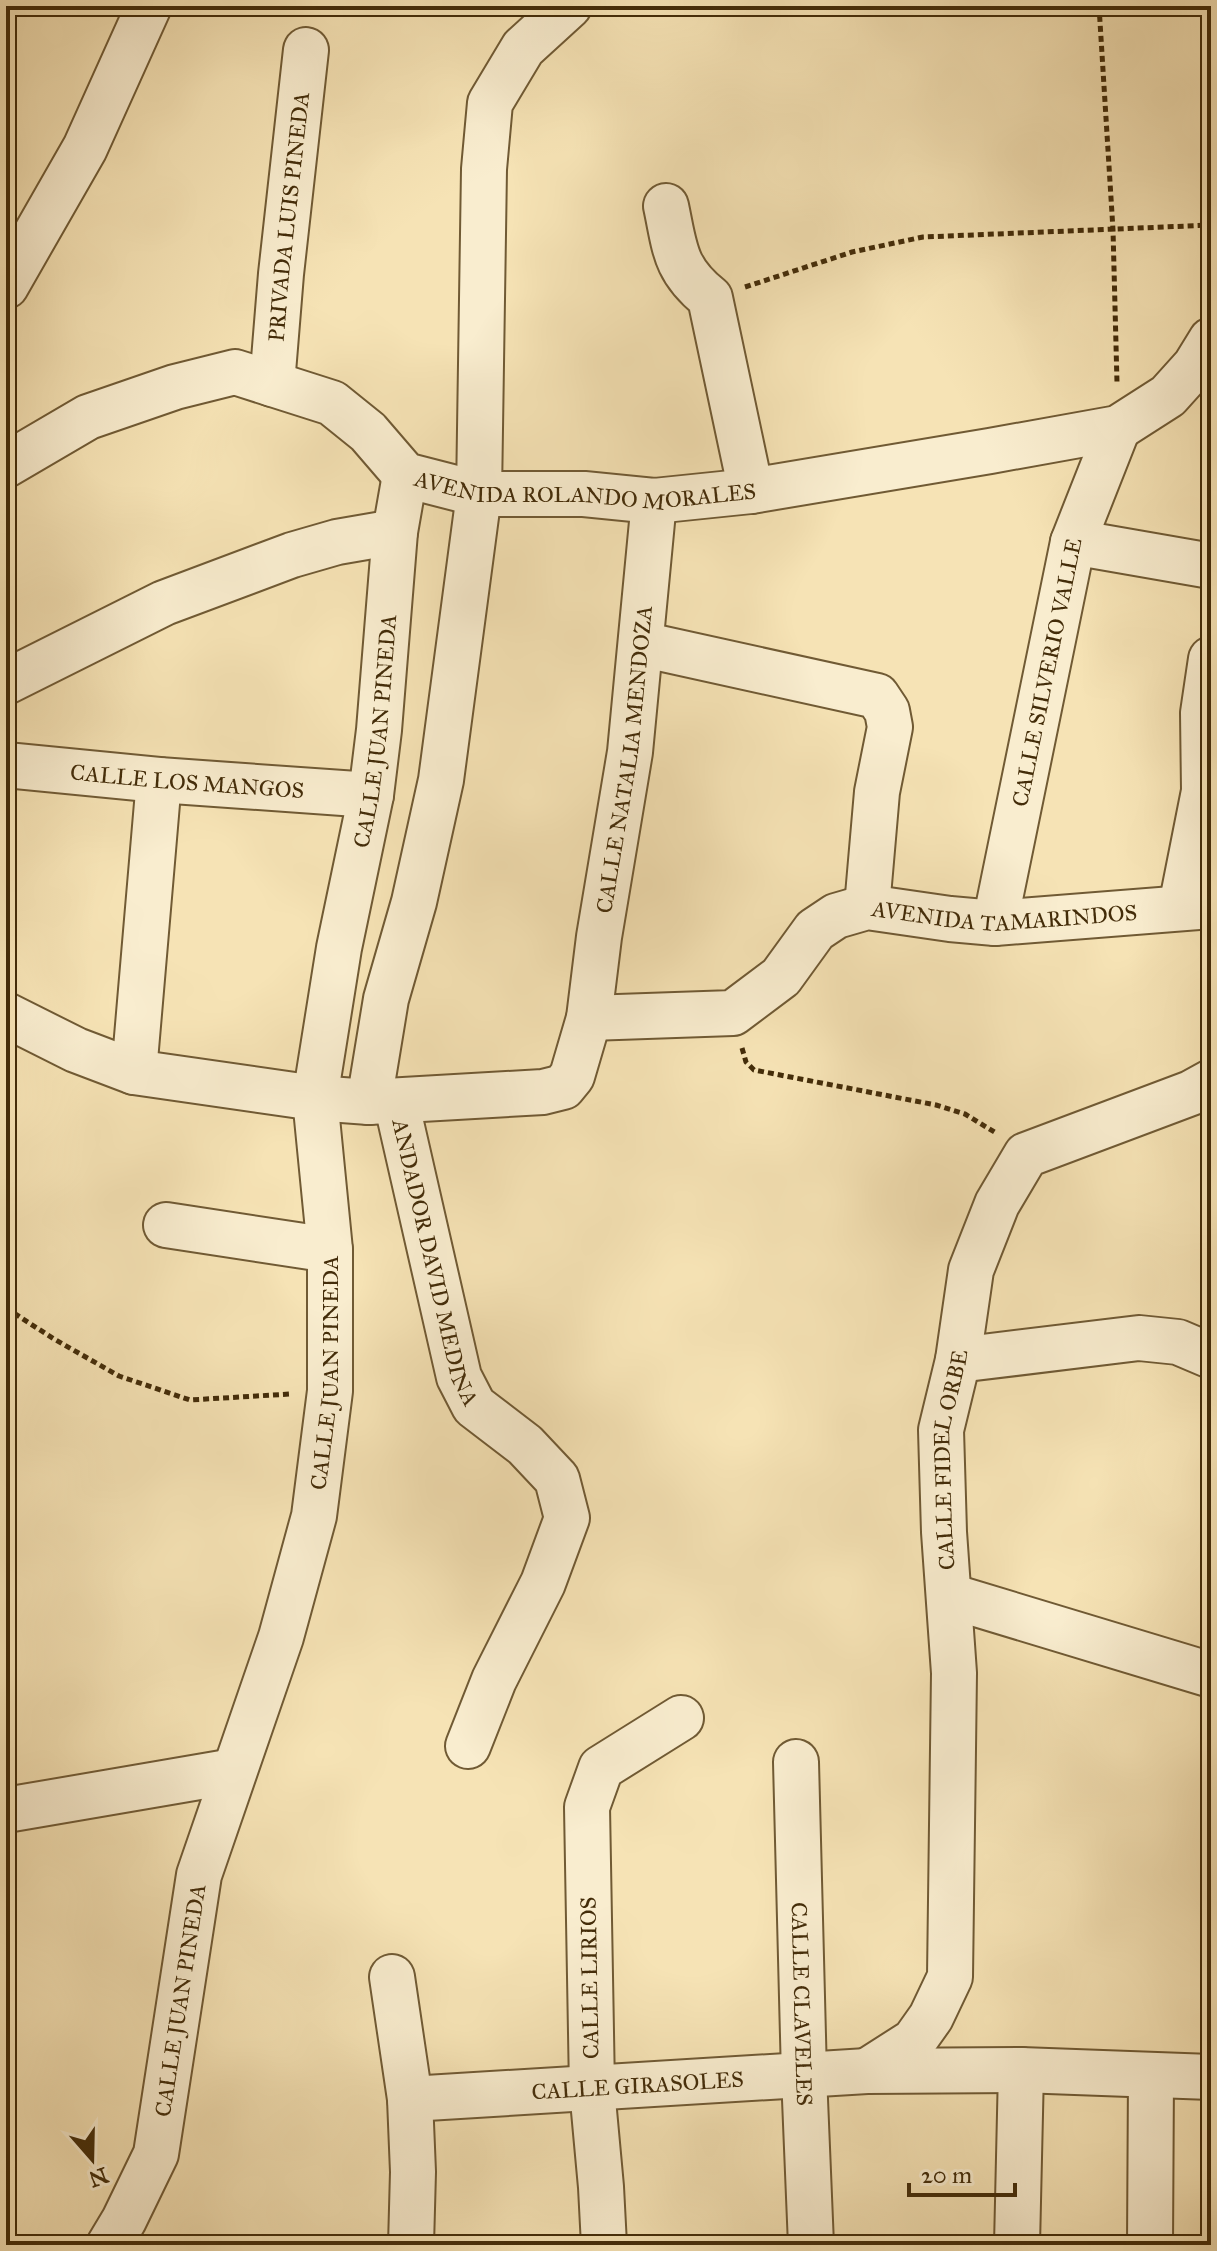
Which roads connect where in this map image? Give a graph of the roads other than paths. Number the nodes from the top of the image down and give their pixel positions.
1 (149, 6) edge
2 (569, 6) edge
3 (306, 50) dead end
4 (666, 206) dead end
5 (7, 284) edge
6 (1210, 343) edge
7 (272, 384) junction
8 (1118, 428) junction
9 (6, 465) edge
10 (405, 475) junction
11 (751, 491) junction
12 (479, 494) junction
13 (654, 501) junction
14 (395, 532) junction
15 (1073, 542) junction
16 (1211, 566) edge
17 (641, 644) junction
18 (1211, 659) edge
19 (6, 682) edge
20 (6, 765) edge
21 (159, 780) junction
22 (1207, 792) edge
23 (371, 795) junction
24 (1196, 906) edge
25 (867, 907) junction
26 (995, 923) junction
27 (344, 925) junction
28 (405, 933) junction
29 (6, 1015) edge
30 (589, 1018) junction
31 (134, 1072) junction
32 (1211, 1082) edge
33 (315, 1098) junction
34 (382, 1101) junction
35 (166, 1225) dead end
36 (330, 1250) junction
37 (1211, 1356) edge
38 (958, 1360) junction
39 (950, 1596) junction
40 (1211, 1675) edge
41 (681, 1718) dead end
42 (468, 1746) dead end
43 (796, 1762) dead end
44 (234, 1771) junction
45 (6, 1810) edge
46 (392, 1977) dead end
47 (950, 1977) joint
48 (1021, 2070) junction
49 (867, 2071) junction
50 (804, 2075) junction
51 (1151, 2075) junction
52 (1211, 2077) edge
53 (592, 2089) junction
54 (410, 2099) junction
55 (109, 2245) edge
56 (411, 2245) edge
57 (604, 2245) edge
58 (811, 2245) edge
59 (1017, 2245) edge
60 (1150, 2245) edge

1 - 5 street
2 - 12 street
3 - 7 street, PRIVADA LUIS PINEDA
4 - 11 street
6 - 8 street
7 - 9 street, AVENIDA ROLANDO MORALES
7 - 10 street, AVENIDA ROLANDO MORALES
8 - 11 street, AVENIDA ROLANDO MORALES
8 - 15 street, CALLE SILVERIO VALLE
10 - 12 street, AVENIDA ROLANDO MORALES
10 - 14 street, CALLE JUAN PINEDA
11 - 13 street, AVENIDA ROLANDO MORALES
12 - 13 street, AVENIDA ROLANDO MORALES
12 - 28 street
13 - 17 street, CALLE NATALIA MENDOZA
14 - 19 street
14 - 23 street, CALLE JUAN PINEDA
15 - 16 street
15 - 26 street, CALLE SILVERIO VALLE
17 - 25 street
17 - 30 street, CALLE NATALIA MENDOZA
18 - 22 street
20 - 21 street, CALLE LOS MANGOS
21 - 23 street, CALLE LOS MANGOS
21 - 31 street
22 - 24 street
23 - 27 street, CALLE JUAN PINEDA
24 - 26 street, AVENIDA TAMARINDOS
25 - 26 street, AVENIDA TAMARINDOS
25 - 30 street, AVENIDA TAMARINDOS
27 - 28 street
27 - 33 street, CALLE JUAN PINEDA
28 - 34 street
29 - 31 street
30 - 34 street
31 - 33 street
32 - 38 street, CALLE FIDEL ORBE
33 - 34 street
33 - 36 street, CALLE JUAN PINEDA
34 - 42 street, ANDADOR DAVID MEDINA
35 - 36 street
36 - 44 street, CALLE JUAN PINEDA
37 - 38 street
38 - 39 street, CALLE FIDEL ORBE
39 - 40 street
39 - 47 street, CALLE FIDEL ORBE
41 - 53 street, CALLE LIRIOS
43 - 50 street, CALLE CLAVELES
44 - 45 street
44 - 55 street, CALLE JUAN PINEDA
46 - 54 street
47 - 49 street, CALLE GIRASOLES
48 - 49 street, CALLE GIRASOLES
48 - 51 street, CALLE GIRASOLES
48 - 59 street
49 - 50 street, CALLE GIRASOLES
50 - 53 street, CALLE GIRASOLES
50 - 58 street, CALLE CLAVELES
51 - 52 street, CALLE GIRASOLES
51 - 60 street
53 - 54 street, CALLE GIRASOLES
53 - 57 street, CALLE LIRIOS
54 - 56 street

